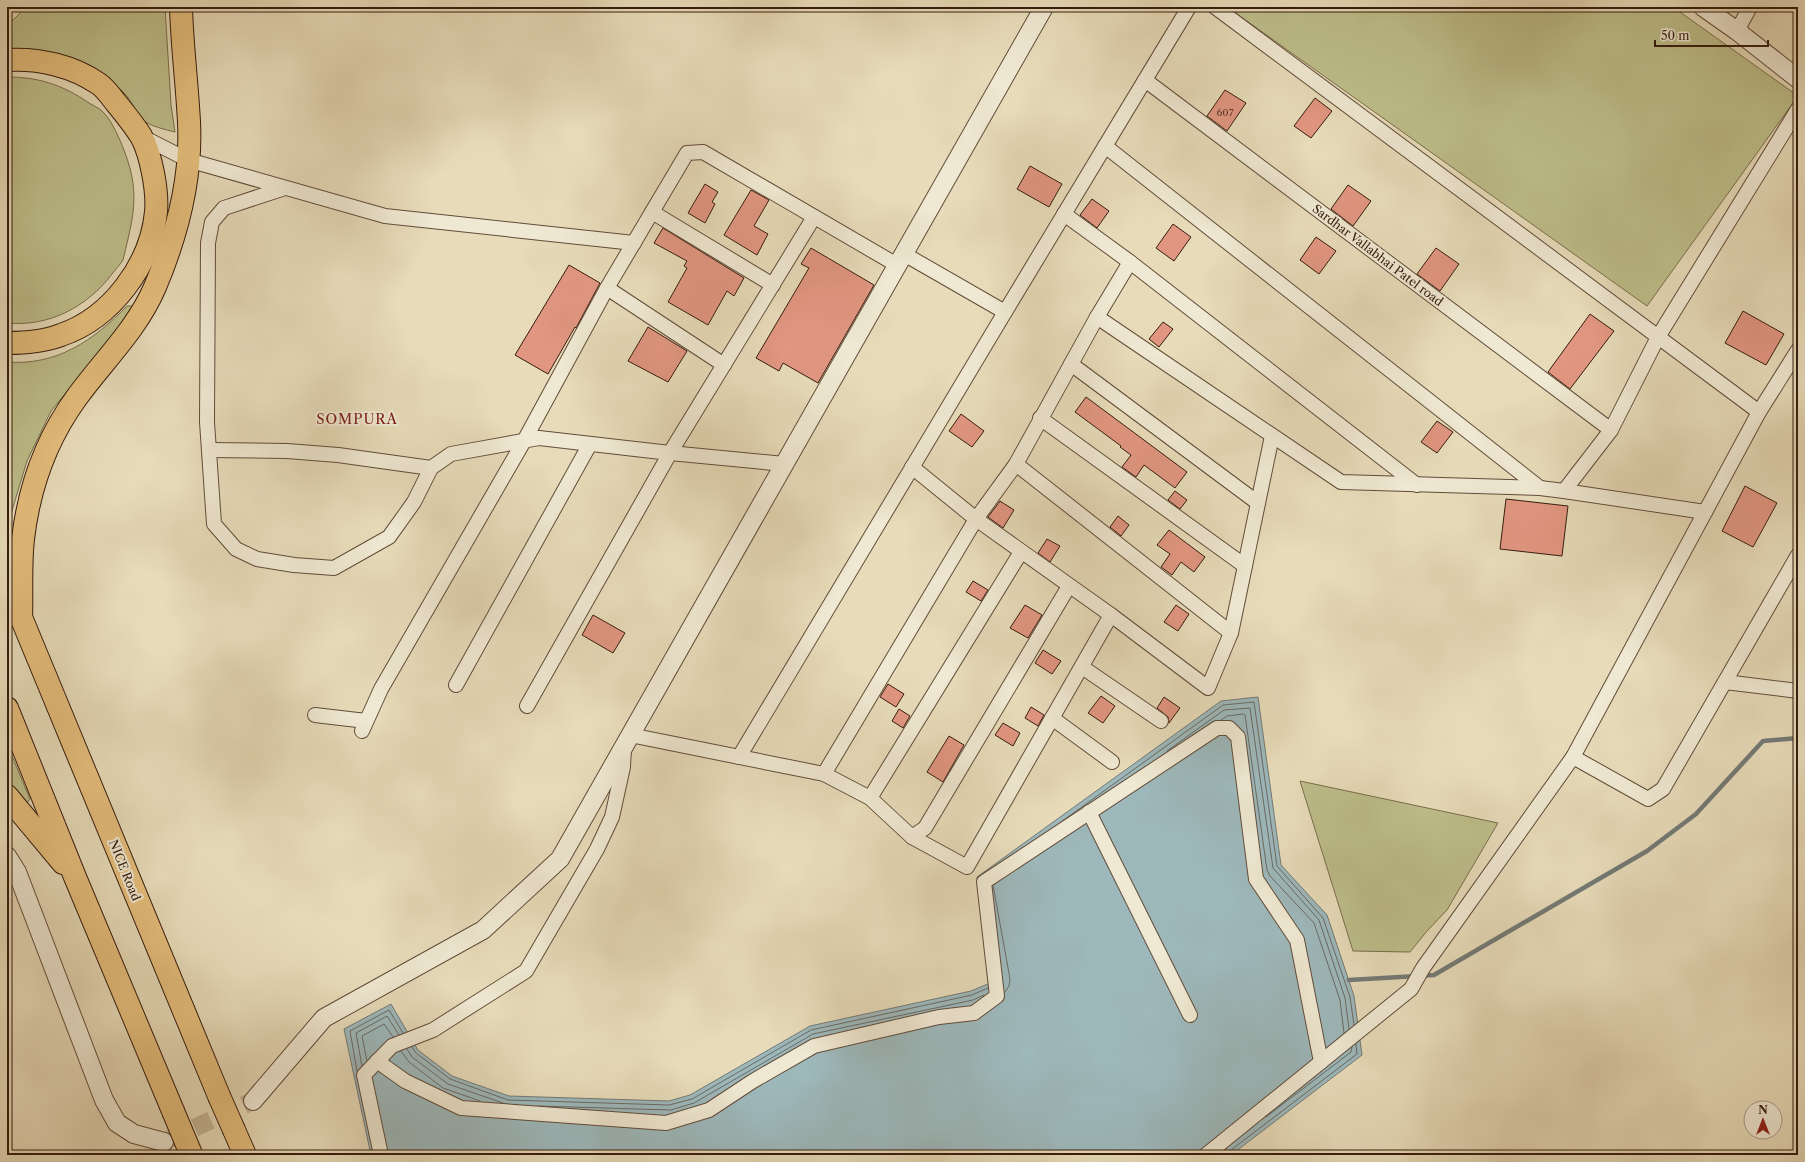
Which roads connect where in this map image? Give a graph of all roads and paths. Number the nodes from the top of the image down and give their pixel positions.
1 (181, 7) edge
2 (1044, 7) edge
3 (1189, 7) edge
4 (1215, 7) edge
5 (1703, 7) edge
6 (1750, 7) edge
7 (1736, 31) junction
8 (7, 60) edge
9 (1798, 79) edge
10 (1145, 80) junction
11 (1798, 109) edge
12 (141, 136) junction
13 (1105, 146) junction
14 (188, 160) junction
15 (285, 188) junction
16 (652, 212) junction
17 (1064, 214) junction
18 (814, 217) junction
19 (634, 243) junction
20 (901, 259) junction
21 (1130, 262) junction
22 (773, 285) junction
23 (607, 288) junction
24 (1005, 312) junction
25 (1097, 317) junction
26 (1658, 337) junction
27 (7, 343) edge
28 (1798, 350) edge
29 (1071, 364) junction
30 (724, 365) junction
31 (1759, 412) junction
32 (1040, 418) junction
33 (1611, 430) junction
34 (1272, 436) junction
35 (524, 441) junction
36 (590, 444) junction
37 (209, 450) junction
38 (670, 453) junction
39 (784, 464) junction
40 (1016, 464) junction
41 (912, 467) junction
42 (431, 468) junction
43 (1417, 485) junction
44 (1540, 488) junction
45 (1564, 491) junction
46 (1258, 503) junction
47 (1705, 512) junction
48 (976, 519) junction
49 (1021, 552) junction
50 (1798, 555) edge
51 (1245, 566) junction
52 (7, 584) edge
53 (1069, 586) junction
54 (1111, 615) junction
55 (21, 618) junction
56 (1231, 633) junction
57 (1082, 667) junction
58 (1725, 682) junction
59 (456, 685) dead end
60 (1798, 691) edge
61 (527, 706) dead end
62 (7, 708) edge
63 (315, 715) dead end
64 (1052, 718) junction
65 (1161, 721) dead end
66 (627, 741) junction
67 (739, 757) junction
68 (1573, 757) junction
69 (1112, 762) dead end
70 (824, 774) junction
71 (7, 796) edge
72 (870, 798) junction
73 (1089, 812) junction
74 (912, 837) junction
75 (7, 856) edge
76 (75, 877) junction
77 (1190, 1015) dead end
78 (377, 1061) junction
79 (1321, 1062) junction
80 (253, 1101) tunnel mouth
81 (164, 1142) tunnel mouth
82 (191, 1155) edge
83 (245, 1155) edge
84 (381, 1155) edge
85 (1206, 1155) edge

1 - 14 highway
2 - 20 street
3 - 10 street
4 - 26 street
5 - 7 street
6 - 7 street
7 - 9 street
8 - 12 highway
10 - 13 street
10 - 33 street, Sardhar Vallabhai Patel road
11 - 26 street
12 - 14 street
12 - 27 highway
13 - 17 street
13 - 44 street
14 - 15 street
14 - 55 highway
15 - 19 street
15 - 37 street
16 - 18 street
16 - 19 street
16 - 22 street
17 - 21 street
17 - 24 street
18 - 20 street
18 - 22 street
19 - 23 street
20 - 24 street
20 - 39 street
21 - 25 street
21 - 43 street
22 - 30 street
23 - 30 street
23 - 35 street
24 - 41 street
25 - 29 street
25 - 34 street
26 - 31 street
26 - 33 street
28 - 31 street
29 - 32 street
29 - 46 street
30 - 38 street
31 - 47 street
32 - 40 street
32 - 51 street
33 - 45 street
34 - 43 street
34 - 46 street
35 - 36 street
35 - 42 street
35 - 63 street
36 - 38 street
36 - 59 street
37 - 42 street
37 - 42 street
38 - 39 street
38 - 61 street
39 - 66 street
40 - 48 street
40 - 56 street
41 - 48 street
41 - 67 street
43 - 44 street
44 - 45 street
45 - 47 street
46 - 51 street
47 - 68 street
48 - 49 street
48 - 70 street
49 - 53 street
49 - 72 street
50 - 58 street
51 - 56 street
52 - 55 highway, NICE Road
53 - 54 street
53 - 74 street
54 - 56 street
54 - 57 street
55 - 83 highway, NICE Road, bridge
57 - 64 street
57 - 65 street
58 - 60 street
58 - 68 street
62 - 76 highway
64 - 69 street
64 - 74 street
66 - 67 street
66 - 78 street
66 - 80 street
67 - 70 street
68 - 79 street
70 - 72 street
71 - 76 highway
72 - 74 street
73 - 77 street
73 - 78 street
73 - 79 street
75 - 81 street
76 - 82 highway, bridge
78 - 84 street
79 - 85 street

